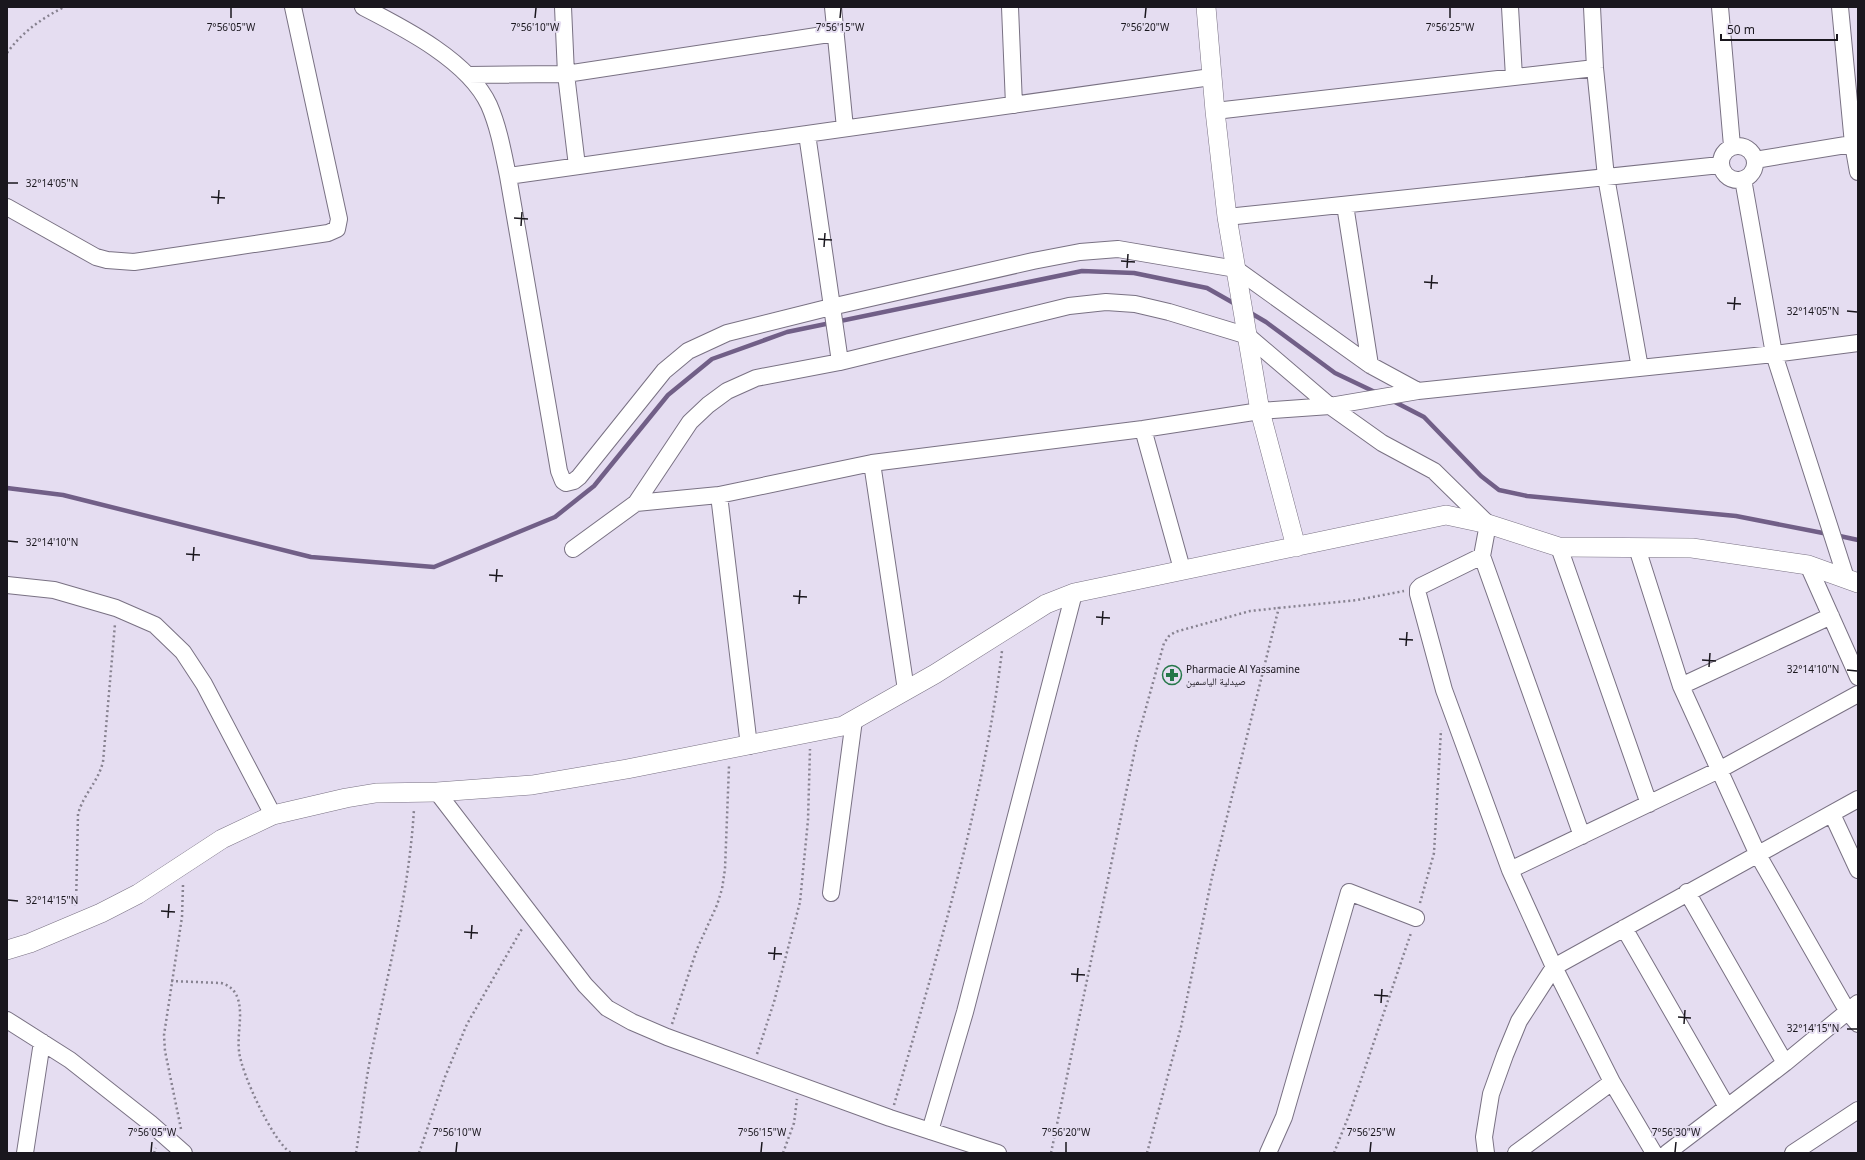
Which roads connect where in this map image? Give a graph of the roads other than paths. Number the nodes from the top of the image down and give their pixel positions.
1 (293, 7) edge
2 (363, 7) edge
3 (562, 7) edge
4 (833, 7) edge
5 (1010, 7) edge
6 (1206, 7) edge
7 (1510, 7) edge
8 (1592, 7) edge
9 (1720, 7) edge
10 (1840, 7) edge
11 (836, 33) junction
12 (1595, 68) junction
13 (566, 74) junction
14 (468, 75) junction
15 (1211, 77) junction
16 (1514, 77) junction
17 (1014, 105) junction
18 (1215, 111) junction
19 (845, 128) junction
20 (807, 134) junction
21 (1855, 144) edge
22 (1732, 146) junction
23 (1755, 160) junction
24 (1720, 165) junction
25 (577, 166) junction
26 (1858, 172) edge
27 (508, 176) junction
28 (1606, 177) junction
29 (1743, 179) junction
30 (1345, 205) junction
31 (7, 207) edge
32 (1227, 217) junction
33 (1237, 276) junction
34 (832, 310) junction
35 (1247, 330) junction
36 (1858, 342) edge
37 (1774, 354) junction
38 (840, 362) junction
39 (1370, 365) junction
40 (1640, 368) junction
41 (1418, 391) junction
42 (1330, 406) junction
43 (1260, 411) junction
44 (1143, 429) junction
45 (872, 463) junction
46 (718, 495) junction
47 (636, 503) junction
48 (1488, 524) junction
49 (1559, 547) junction
50 (1296, 548) junction
51 (1637, 548) junction
52 (573, 549) dead end
53 (1482, 556) junction
54 (1808, 565) junction
55 (1182, 569) junction
56 (1852, 581) edge
57 (7, 585) edge
58 (1074, 593) junction
59 (1831, 616) junction
60 (1858, 678) edge
61 (1680, 686) junction
62 (906, 690) junction
63 (1858, 694) edge
64 (854, 720) junction
65 (749, 746) junction
66 (1719, 770) junction
67 (437, 792) junction
68 (1858, 799) edge
69 (1649, 804) junction
70 (1832, 814) junction
71 (273, 815) junction
72 (1582, 836) junction
73 (1758, 855) junction
74 (1510, 870) junction
75 (1858, 870) edge
76 (1687, 892) junction
77 (831, 893) dead end
78 (1416, 918) dead end
79 (1624, 928) junction
80 (7, 950) edge
81 (1554, 967) junction
82 (1853, 1007) edge
83 (7, 1020) edge
84 (1858, 1024) edge
85 (42, 1042) junction
86 (1785, 1063) junction
87 (1612, 1082) junction
88 (1727, 1107) junction
89 (1858, 1110) edge
90 (930, 1131) junction
91 (25, 1153) edge
92 (184, 1153) edge
93 (998, 1153) edge
94 (1268, 1153) edge
95 (1486, 1153) edge
96 (1516, 1153) edge
97 (1654, 1153) edge
98 (1667, 1153) edge
99 (1793, 1153) edge

1 - 31 street
2 - 14 street
3 - 13 street
4 - 11 street
5 - 17 street
6 - 15 street
7 - 16 street
8 - 12 street
9 - 22 street
10 - 21 street
11 - 13 street
11 - 19 street
12 - 16 street
12 - 28 street
13 - 14 street
13 - 25 street
14 - 27 street
15 - 17 street
15 - 18 street
16 - 18 street
17 - 19 street
18 - 32 street
19 - 20 street
20 - 25 street
20 - 34 street
21 - 23 street
21 - 26 street
22 - 23 street
22 - 24 street
23 - 29 street
24 - 28 street
24 - 29 street
25 - 27 street
27 - 34 street
28 - 30 street
28 - 40 street
29 - 37 street
30 - 32 street
30 - 39 street
32 - 33 street
33 - 34 street
33 - 35 street
33 - 39 street
34 - 38 street
35 - 38 street
35 - 42 street
35 - 43 street
36 - 37 street
37 - 40 street
37 - 56 street
38 - 47 street
39 - 41 street
40 - 41 street
41 - 42 street
42 - 43 street
42 - 48 street
43 - 44 street
43 - 50 street
44 - 45 street
44 - 55 street
45 - 46 street
45 - 62 street
46 - 47 street
46 - 65 street
47 - 52 street
48 - 49 street
48 - 50 street
48 - 53 street
49 - 51 street
49 - 69 street
50 - 55 street
51 - 54 street
51 - 61 street
53 - 72 street
53 - 74 street
54 - 56 street
54 - 59 street
55 - 58 street
57 - 71 street
58 - 62 street
58 - 90 street
59 - 60 street
59 - 61 street
61 - 66 street
62 - 64 street
63 - 66 street
64 - 65 street
64 - 77 street
65 - 67 street
66 - 69 street
66 - 73 street
67 - 71 street
67 - 90 street
68 - 70 street
69 - 72 street
70 - 73 street
70 - 75 street
71 - 80 street
72 - 74 street
73 - 76 street
73 - 82 street
74 - 81 street
76 - 79 street
76 - 86 street
78 - 94 street
79 - 81 street
79 - 88 street
81 - 87 street
81 - 95 street
82 - 84 street
82 - 86 street
83 - 85 street
85 - 91 street
85 - 92 street
86 - 88 street
87 - 96 street
87 - 97 street
88 - 98 street
89 - 99 street
90 - 93 street

